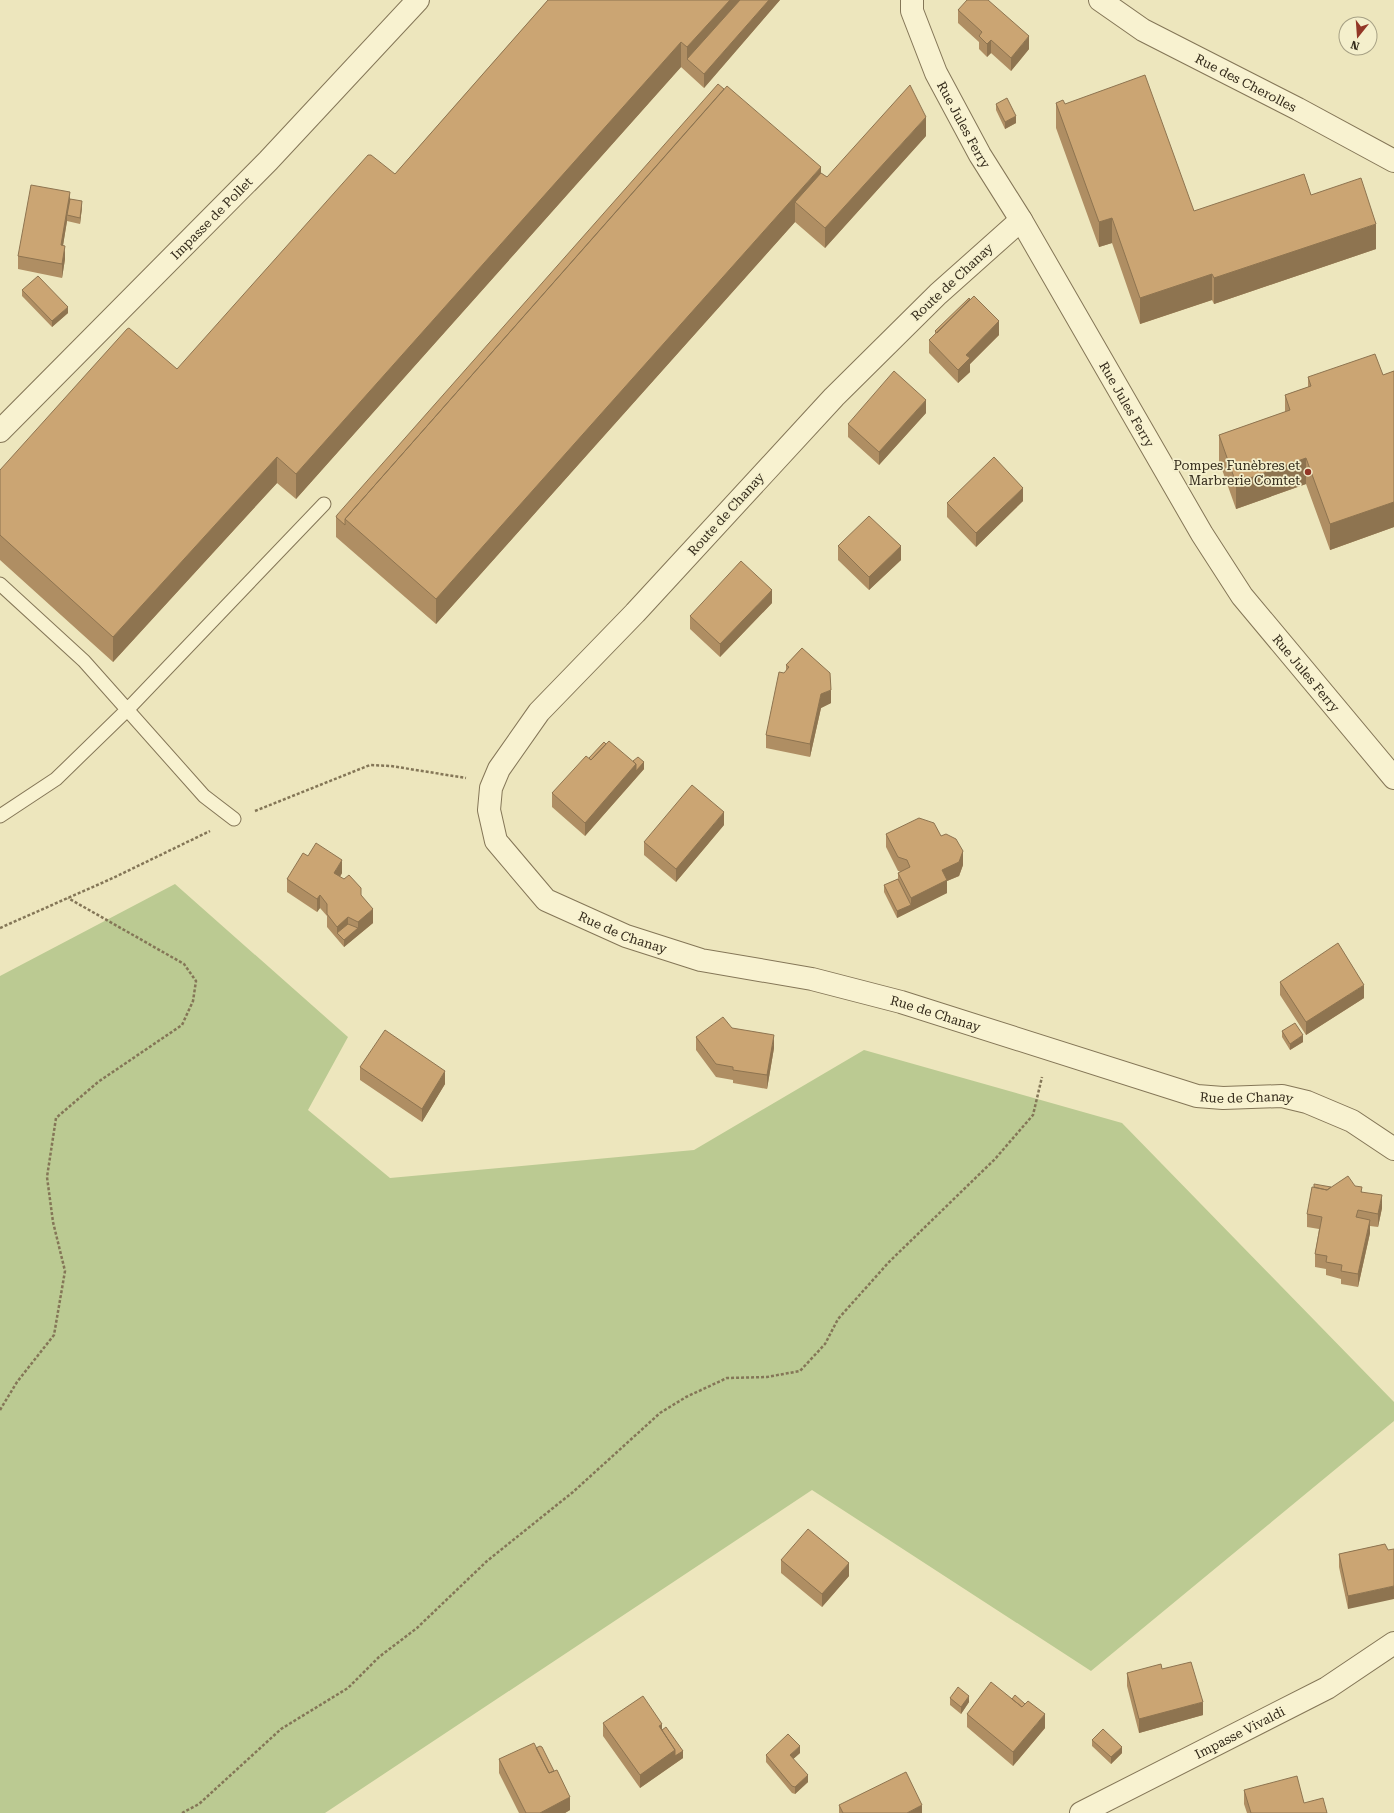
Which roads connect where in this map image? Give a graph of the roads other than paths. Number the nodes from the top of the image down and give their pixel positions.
1 (418, 0) edge
2 (912, 0) edge
3 (1100, 0) edge
4 (1394, 161) edge
5 (1021, 220) junction
6 (0, 431) edge
7 (324, 504) dead end
8 (0, 584) edge
9 (128, 709) junction
10 (1394, 778) edge
11 (22, 802) junction
12 (0, 804) edge
13 (0, 816) edge
14 (234, 819) dead end
15 (496, 842) joint
16 (1394, 1149) edge
17 (1394, 1643) edge
18 (1082, 1813) edge

1 - 6 street, Impasse de Pollet
2 - 5 street, Rue Jules Ferry
3 - 4 street, Rue des Cherolles
5 - 10 street, Rue Jules Ferry
5 - 15 street, Route de Chanay
7 - 9 lane
8 - 9 lane
9 - 11 lane
9 - 14 lane
11 - 12 lane
11 - 13 lane
15 - 16 street, Rue de Chanay
17 - 18 street, Impasse Vivaldi

